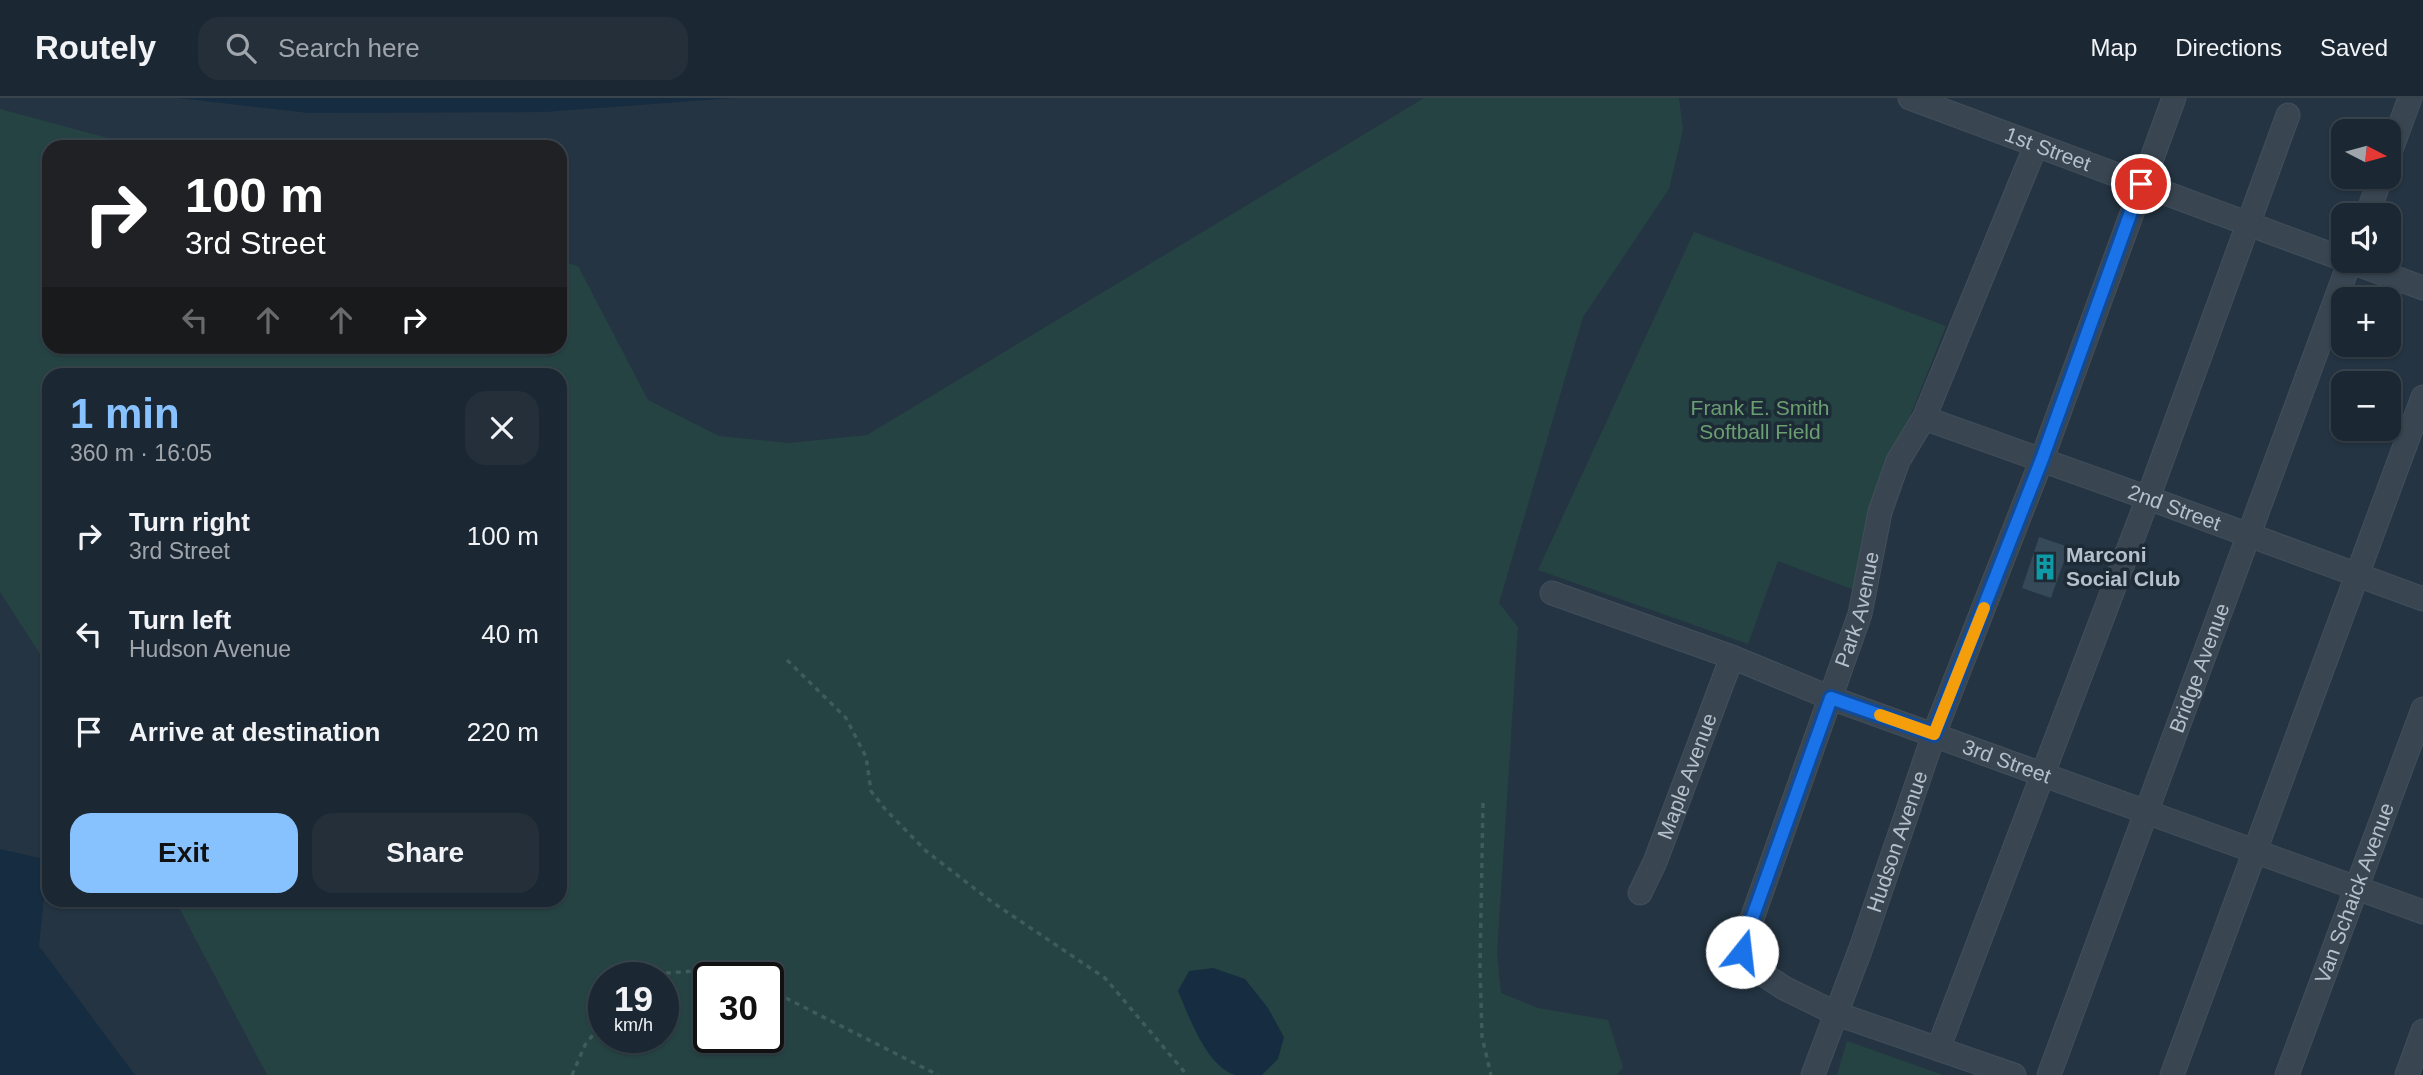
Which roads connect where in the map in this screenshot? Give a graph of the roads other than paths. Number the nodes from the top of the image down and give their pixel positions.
1 (2174, 98) edge
2 (2410, 98) edge
3 (1925, 101) edge
4 (2288, 115) dead end
5 (2401, 122) edge
6 (2036, 145) junction
7 (2141, 184) junction
8 (2249, 224) junction
9 (2331, 255) edge
10 (2345, 273) edge
11 (2382, 273) edge
12 (2423, 288) edge
13 (2423, 397) edge
14 (1924, 418) junction
15 (2042, 459) junction
16 (2148, 498) junction
17 (2248, 536) junction
18 (2356, 575) junction
19 (1552, 593) dead end
20 (2423, 599) edge
21 (1732, 657) junction
22 (1831, 698) junction
23 (2423, 709) edge
24 (1934, 734) junction
25 (2044, 774) junction
26 (2147, 811) junction
27 (2257, 851) junction
28 (2357, 887) junction
29 (1640, 893) dead end
30 (2423, 912) edge
31 (1837, 1014) junction
32 (2423, 1031) edge
33 (1938, 1049) junction
34 (1813, 1075) edge
35 (2014, 1075) edge
36 (2049, 1075) edge
37 (2172, 1075) edge
38 (2287, 1075) edge
39 (2407, 1075) edge

1 - 7 street, Hudson Avenue
2 - 5 street
3 - 6 street, 1st Street
4 - 8 street
6 - 7 street, 1st Street
6 - 14 street, Park Avenue
7 - 8 street, 1st Street
7 - 15 street, Hudson Avenue
8 - 9 street, 1st Street
8 - 16 street
10 - 17 street, Bridge Avenue
11 - 12 street
13 - 18 street
14 - 15 street, 2nd Street
14 - 22 street, Park Avenue
15 - 16 street, 2nd Street
15 - 24 street, Hudson Avenue
16 - 17 street, 2nd Street
16 - 25 street
17 - 18 street, 2nd Street
17 - 26 street, Bridge Avenue
18 - 20 street, 2nd Street
18 - 27 street
19 - 21 street, 3rd Street
21 - 22 street, 3rd Street
21 - 29 street, Maple Avenue
22 - 24 street, 3rd Street
22 - 31 street, Park Avenue
23 - 28 street, Van Schaick Avenue
24 - 25 street, 3rd Street
24 - 31 street, Hudson Avenue
25 - 26 street, 3rd Street
25 - 33 street
26 - 27 street, 3rd Street
26 - 36 street, Bridge Avenue
27 - 28 street, 3rd Street
27 - 37 street
28 - 30 street, 3rd Street
28 - 38 street, Van Schaick Avenue
31 - 33 street, Park Avenue
31 - 34 street, Hudson Avenue
32 - 39 street
33 - 35 street, Park Avenue

